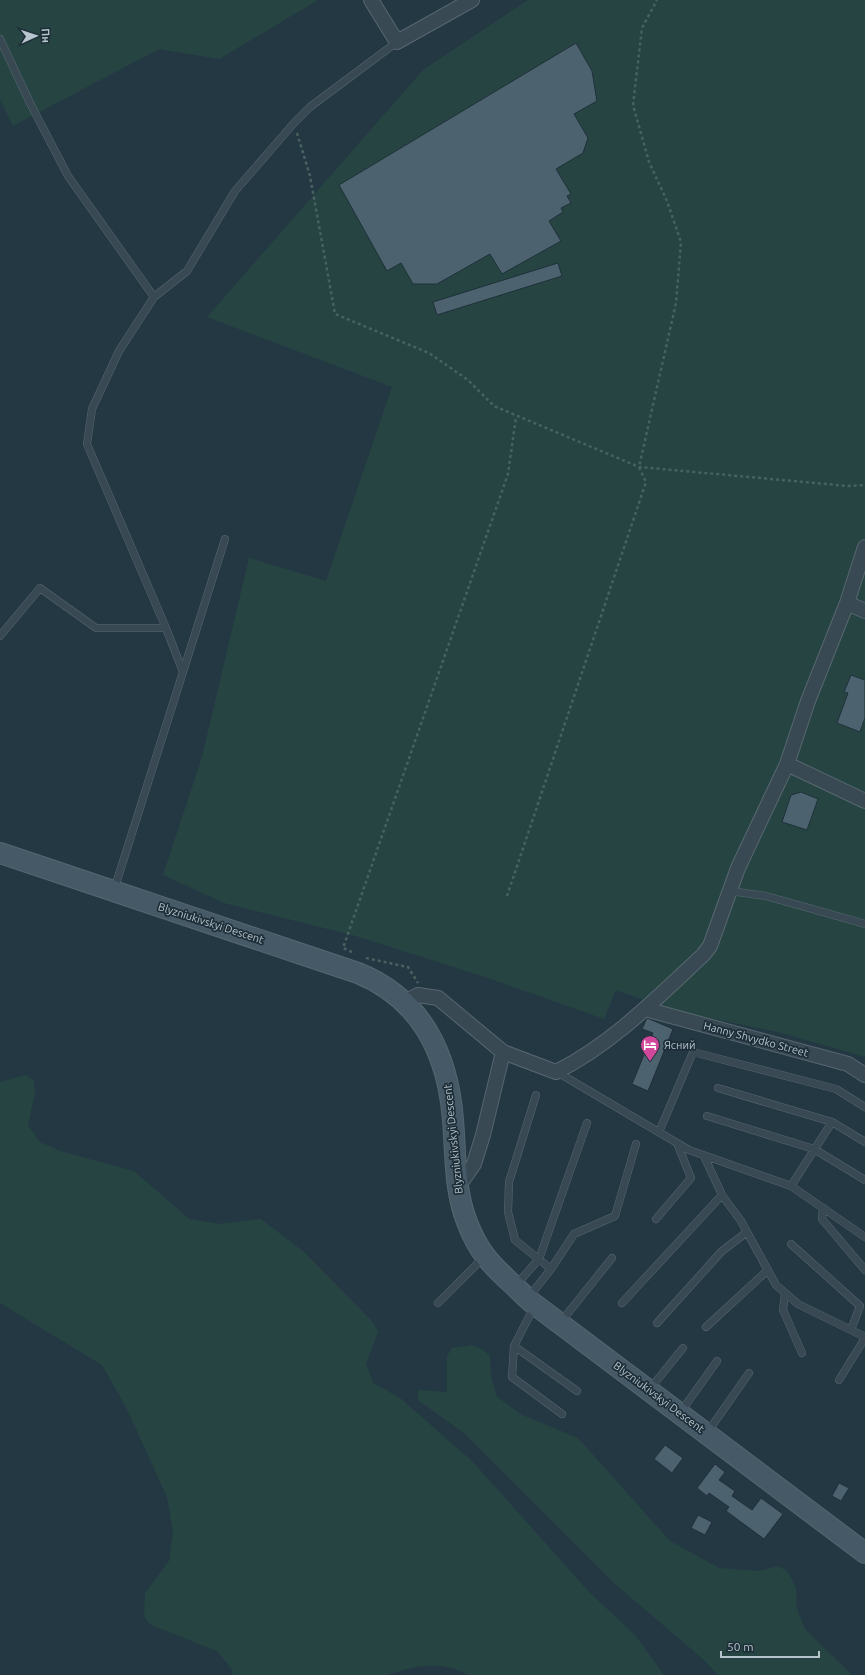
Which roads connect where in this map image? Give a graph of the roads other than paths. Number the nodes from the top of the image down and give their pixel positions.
1 (371, 0) edge
2 (472, 0) edge
3 (0, 39) edge
4 (397, 42) junction
5 (154, 297) junction
6 (225, 539) dead end
7 (865, 547) edge
8 (847, 603) junction
9 (865, 611) edge
10 (166, 628) junction
11 (0, 636) edge
12 (183, 672) junction
13 (787, 764) junction
14 (865, 801) edge
15 (0, 853) edge
16 (114, 891) junction
17 (730, 891) junction
18 (865, 924) edge
19 (405, 1002) junction
20 (645, 1009) junction
21 (503, 1052) junction
22 (556, 1072) junction
23 (865, 1075) edge
24 (718, 1088) dead end
25 (536, 1094) dead end
26 (865, 1108) edge
27 (707, 1116) dead end
28 (832, 1122) junction
29 (587, 1123) dead end
30 (659, 1132) junction
31 (865, 1142) edge
32 (677, 1143) junction
33 (636, 1144) dead end
34 (814, 1149) junction
35 (704, 1156) junction
36 (865, 1180) edge
37 (791, 1186) junction
38 (458, 1187) junction
39 (722, 1195) junction
40 (823, 1208) junction
41 (656, 1219) dead end
42 (747, 1232) junction
43 (865, 1237) edge
44 (791, 1244) dead end
45 (484, 1257) junction
46 (612, 1258) dead end
47 (540, 1259) junction
48 (551, 1269) junction
49 (768, 1270) junction
50 (865, 1270) edge
51 (785, 1294) junction
52 (526, 1297) junction
53 (438, 1303) dead end
54 (622, 1303) dead end
55 (560, 1323) junction
56 (657, 1323) dead end
57 (706, 1327) dead end
58 (851, 1330) junction
59 (865, 1337) edge
60 (514, 1346) junction
61 (683, 1348) dead end
62 (802, 1352) dead end
63 (717, 1361) dead end
64 (749, 1373) dead end
65 (839, 1380) dead end
66 (649, 1390) junction
67 (577, 1391) dead end
68 (680, 1413) junction
69 (562, 1414) dead end
70 (706, 1433) junction
71 (865, 1553) edge

1 - 4 street
2 - 4 street
3 - 5 lane
4 - 5 lane
5 - 10 lane
6 - 12 lane
7 - 8 street
8 - 9 street
8 - 13 street
10 - 11 lane
10 - 12 lane
12 - 16 lane
13 - 14 street
13 - 17 street
15 - 16 street, Blyzniukivskyi Descent
16 - 19 street, Blyzniukivskyi Descent
17 - 18 lane
17 - 20 street
19 - 21 street
19 - 38 street, Blyzniukivskyi Descent
20 - 22 street
20 - 23 street, Hanny Shvydko Street
21 - 22 street
21 - 38 street
22 - 30 lane
24 - 28 lane
25 - 47 lane
26 - 30 lane
27 - 34 lane
28 - 31 lane
28 - 34 lane
29 - 47 lane
30 - 32 lane
32 - 35 lane
32 - 41 lane
33 - 48 lane
34 - 36 lane
34 - 37 lane
35 - 37 lane
35 - 39 lane
37 - 40 lane
38 - 45 street, Blyzniukivskyi Descent
39 - 42 lane
39 - 54 lane
40 - 43 lane
40 - 50 lane
42 - 49 lane
42 - 56 lane
44 - 58 lane
45 - 52 street, Blyzniukivskyi Descent
45 - 53 lane
46 - 55 lane
47 - 48 lane
47 - 52 lane
48 - 52 lane
49 - 51 lane
49 - 57 lane
51 - 58 lane
51 - 62 lane
52 - 55 street, Blyzniukivskyi Descent
52 - 60 lane
55 - 66 street, Blyzniukivskyi Descent
58 - 59 lane
59 - 65 lane
60 - 67 lane
60 - 69 lane
61 - 66 lane
63 - 68 lane
64 - 70 lane
66 - 68 street, Blyzniukivskyi Descent
68 - 70 street, Blyzniukivskyi Descent
70 - 71 street, Blyzniukivskyi Descent

